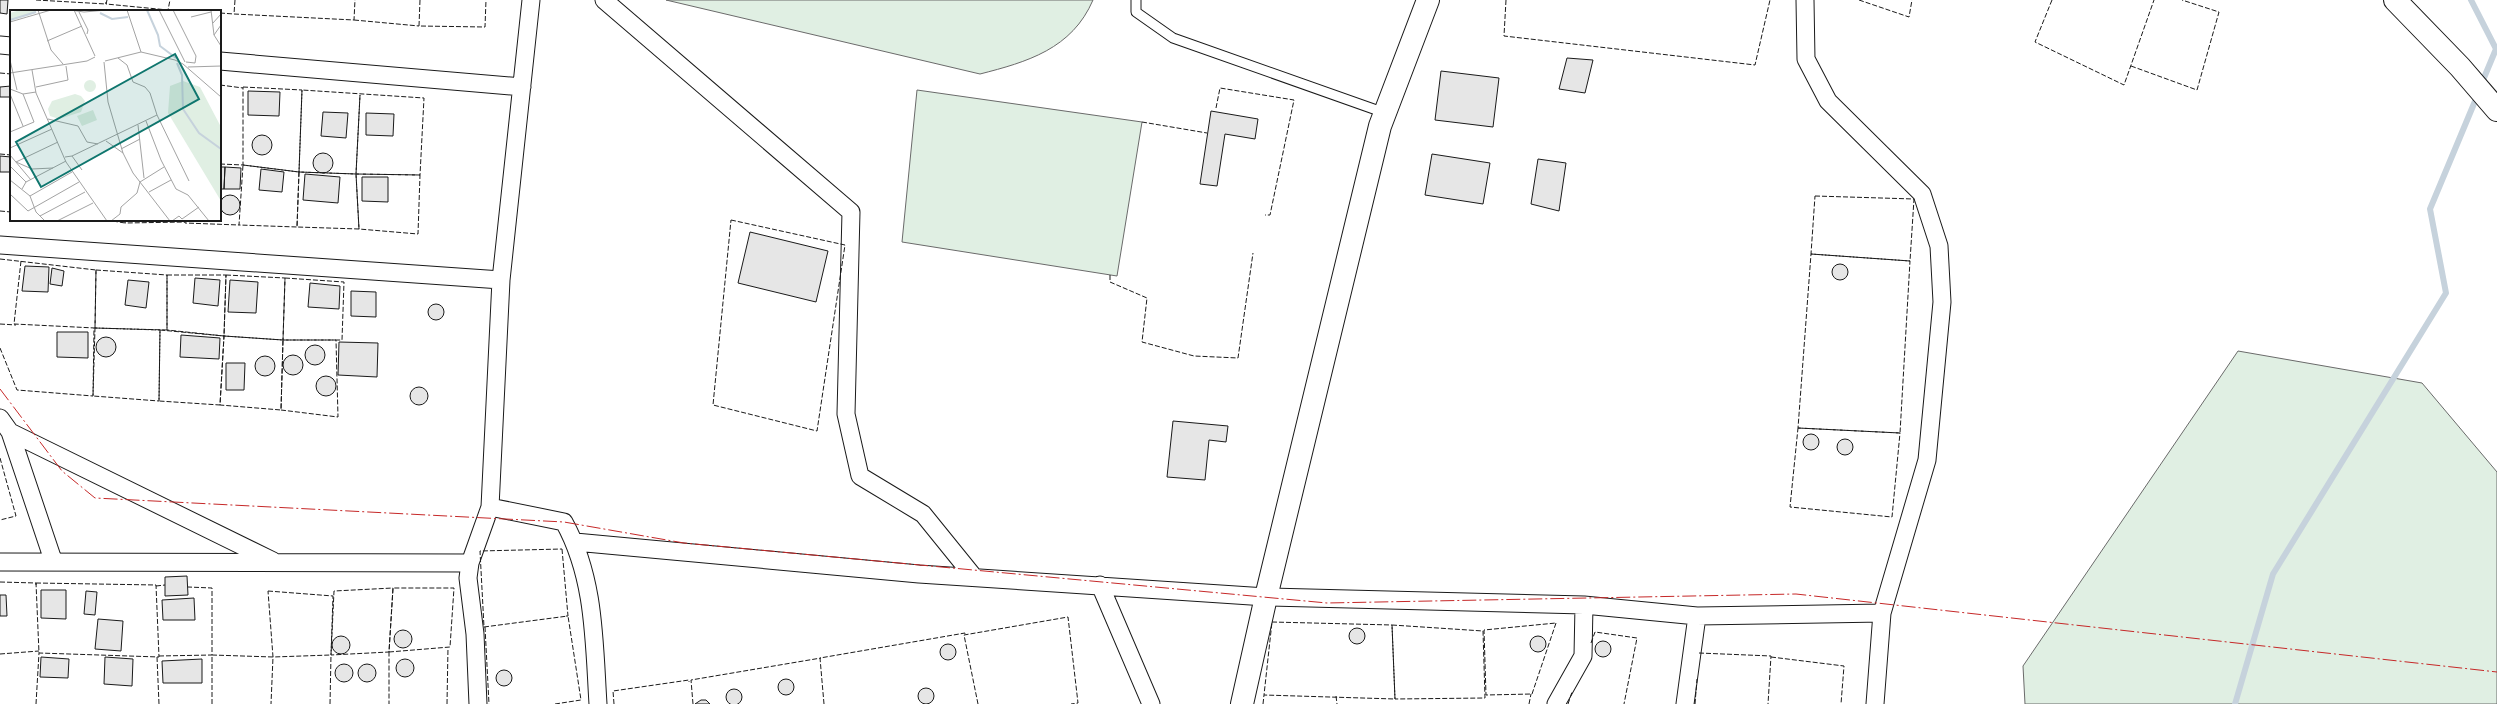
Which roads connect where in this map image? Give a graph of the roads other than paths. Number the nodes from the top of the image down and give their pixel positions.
1 (531, 0) edge
2 (604, 0) edge
3 (1136, 0) edge
4 (1428, 0) edge
5 (1805, 0) edge
6 (2395, 0) edge
7 (0, 45) edge
8 (10, 46) edge
9 (221, 61) edge
10 (522, 87) junction
11 (2495, 107) edge
12 (1385, 113) junction
13 (0, 245) edge
14 (501, 280) junction
15 (0, 418) edge
16 (10, 432) junction
17 (490, 507) junction
18 (574, 542) junction
19 (53, 560) junction
20 (0, 562) edge
21 (277, 563) junction
22 (470, 563) junction
23 (974, 577) junction
24 (1100, 586) junction
25 (1266, 597) junction
26 (1584, 605) junction
27 (1882, 613) junction
28 (1697, 616) junction
29 (478, 704) edge
30 (598, 704) edge
31 (1151, 704) edge
32 (1242, 704) edge
33 (1556, 704) edge
34 (1685, 704) edge
35 (1875, 704) edge

1 - 10 street
2 - 23 street
3 - 12 lane
4 - 12 main road
5 - 27 street
6 - 11 main road
7 - 8 street
9 - 10 street
10 - 14 street
12 - 25 main road
13 - 14 street
14 - 17 street
15 - 16 street
16 - 19 street
16 - 21 street
17 - 18 street
17 - 22 street
18 - 23 street
18 - 30 street
19 - 20 street
19 - 21 street
21 - 22 street
22 - 29 street
23 - 24 street
24 - 25 street
24 - 31 street
25 - 26 street
25 - 32 main road
26 - 28 street
26 - 33 street
27 - 28 street
27 - 35 street
28 - 34 street

